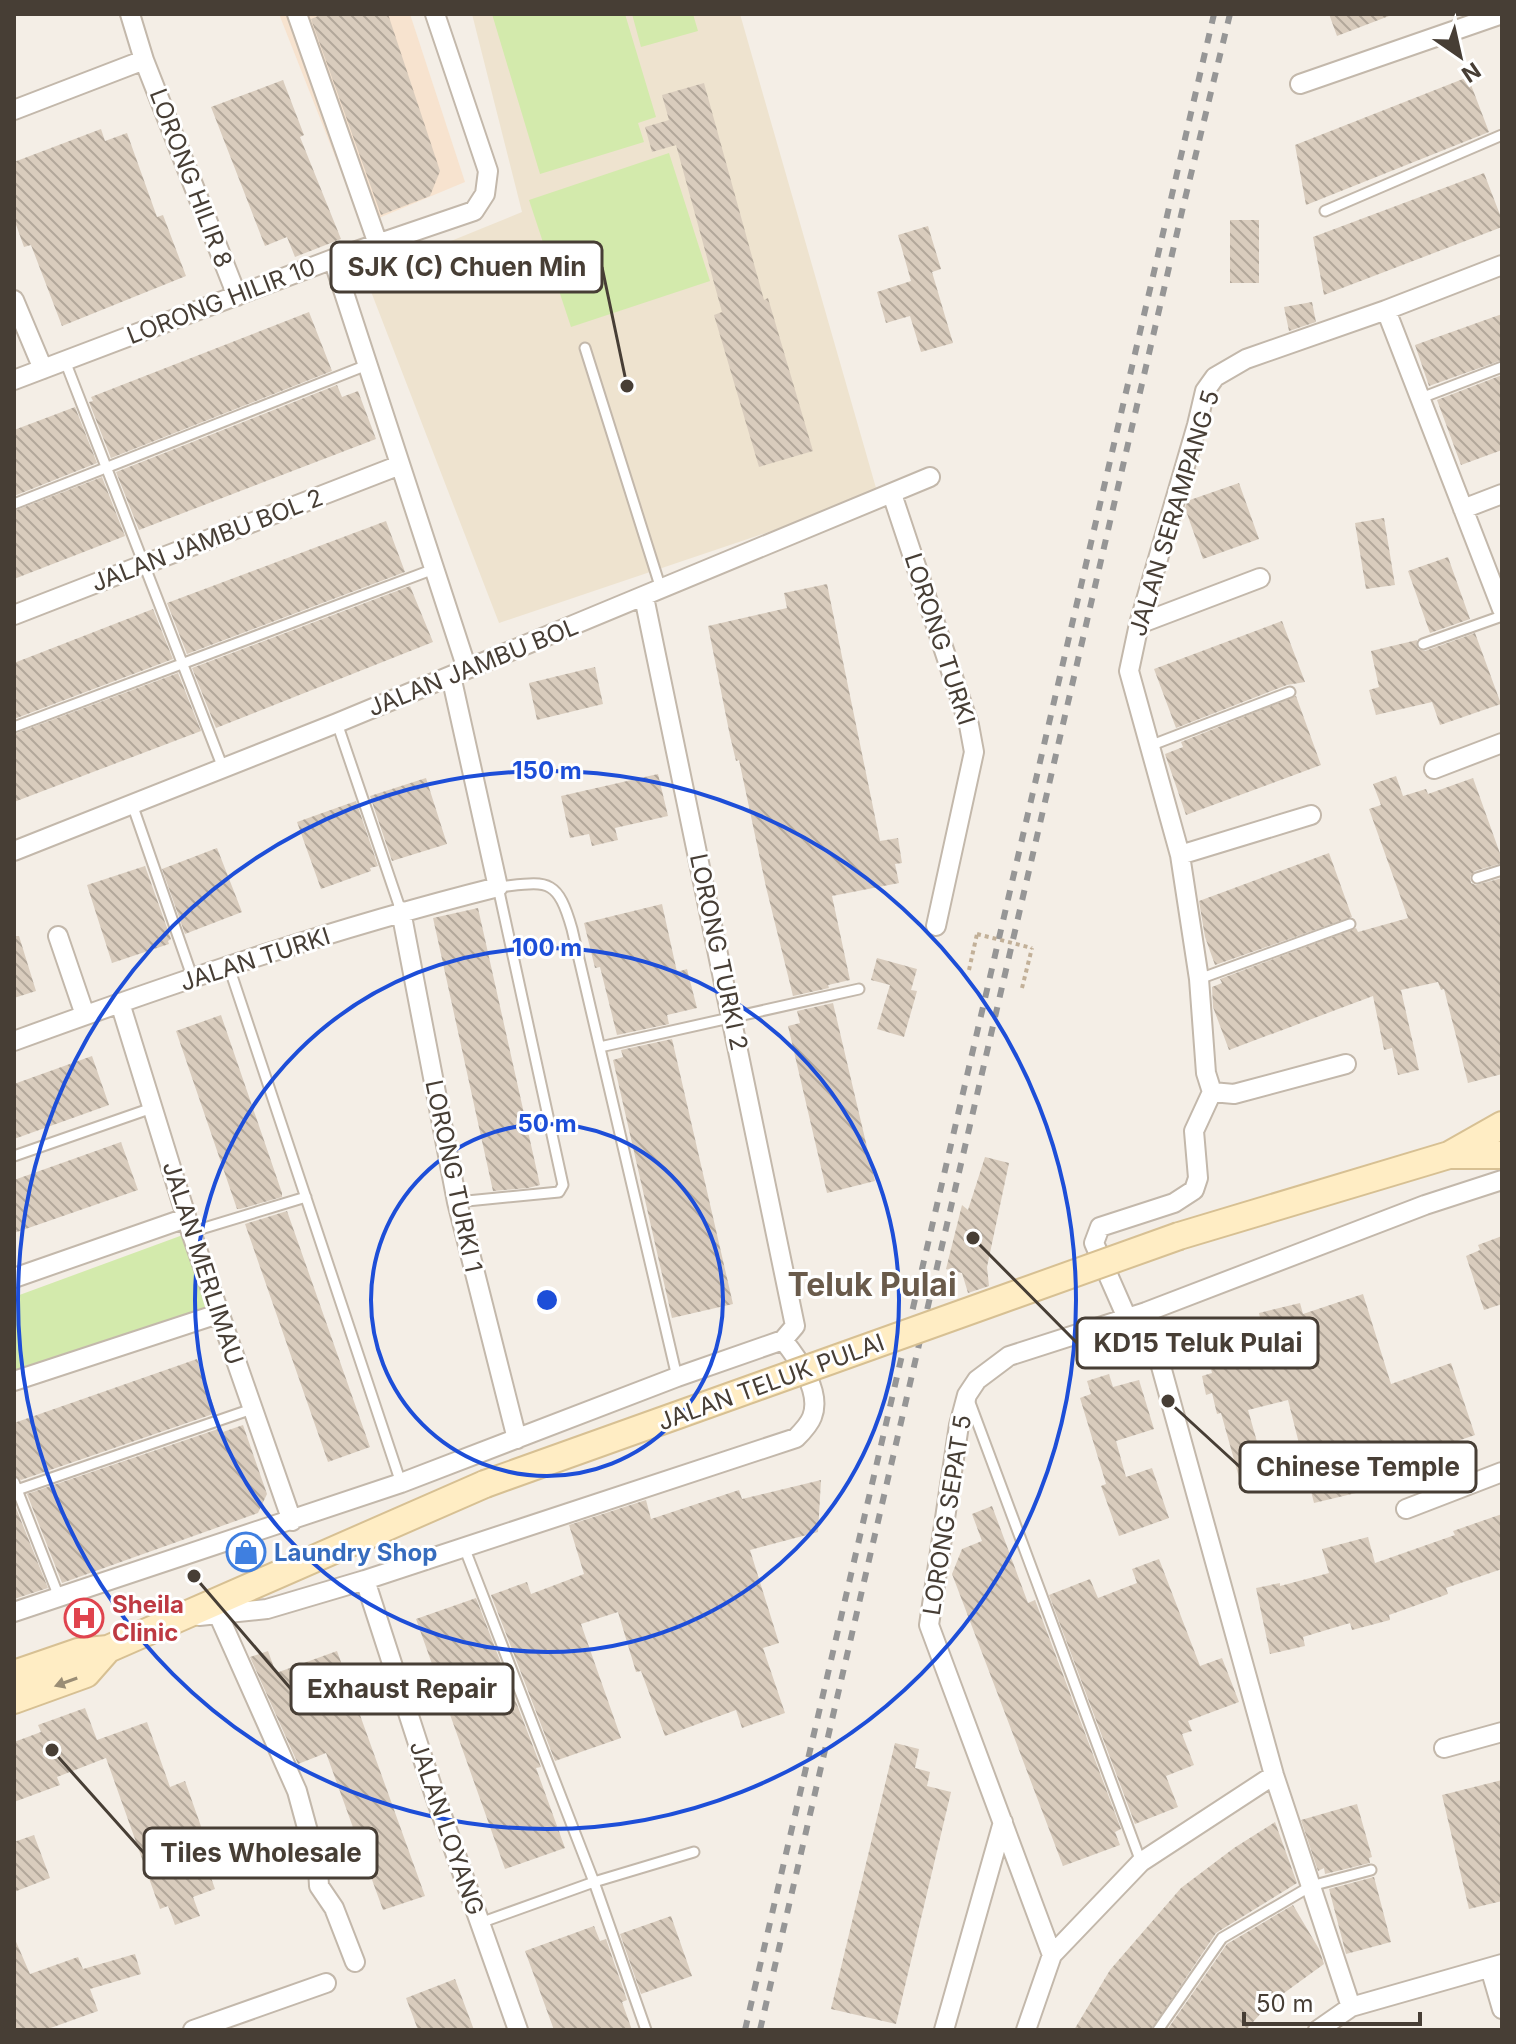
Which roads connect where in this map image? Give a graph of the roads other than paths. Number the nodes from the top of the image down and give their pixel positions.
1 (130, 14) edge
2 (297, 14) edge
3 (435, 14) edge
4 (1502, 14) edge
5 (144, 60) junction
6 (1300, 84) dead end
7 (14, 110) edge
8 (1502, 135) edge
9 (1325, 211) dead end
10 (378, 244) junction
11 (333, 259) junction
12 (1502, 265) edge
13 (237, 296) junction
14 (14, 300) edge
15 (1386, 310) junction
16 (585, 348) dead end
17 (65, 360) junction
18 (367, 365) junction
19 (1502, 367) edge
20 (43, 369) junction
21 (14, 380) edge
22 (1421, 398) junction
23 (400, 465) junction
24 (108, 467) junction
25 (930, 477) dead end
26 (892, 494) junction
27 (1502, 494) edge
28 (14, 504) edge
29 (1463, 509) junction
30 (143, 564) junction
31 (434, 569) junction
32 (1260, 578) dead end
33 (662, 589) junction
34 (644, 597) junction
35 (1502, 609) edge
36 (14, 615) edge
37 (1502, 616) edge
38 (1139, 624) junction
39 (1423, 644) dead end
40 (182, 665) junction
41 (459, 672) junction
42 (1290, 692) dead end
43 (337, 723) junction
44 (14, 727) edge
45 (1502, 743) edge
46 (1152, 745) junction
47 (223, 768) junction
48 (1434, 769) dead end
49 (132, 804) junction
50 (1311, 815) dead end
51 (14, 851) edge
52 (1180, 855) junction
53 (1502, 870) edge
54 (1477, 878) dead end
55 (498, 887) junction
56 (401, 911) junction
57 (1350, 924) dead end
58 (936, 926) dead end
59 (58, 936) dead end
60 (229, 967) junction
61 (193, 979) junction
62 (1199, 979) junction
63 (859, 989) dead end
64 (120, 1003) junction
65 (85, 1015) junction
66 (733, 1019) junction
67 (14, 1041) edge
68 (600, 1047) junction
69 (1346, 1064) dead end
70 (1212, 1092) junction
71 (152, 1108) junction
72 (1502, 1125) edge
73 (1449, 1155) junction
74 (1502, 1155) edge
75 (14, 1156) edge
76 (1502, 1180) edge
77 (306, 1197) junction
78 (457, 1202) junction
79 (189, 1225) junction
80 (14, 1278) edge
81 (1146, 1312) junction
82 (218, 1314) junction
83 (1127, 1318) junction
84 (783, 1340) junction
85 (677, 1377) junction
86 (14, 1381) edge
87 (967, 1395) junction
88 (252, 1409) junction
89 (517, 1439) junction
90 (1502, 1472) edge
91 (401, 1483) junction
92 (15, 1487) edge
93 (1406, 1509) dead end
94 (292, 1521) junction
95 (464, 1547) junction
96 (365, 1580) junction
97 (59, 1597) junction
98 (14, 1612) edge
99 (218, 1614) junction
100 (177, 1618) junction
101 (108, 1649) junction
102 (14, 1674) edge
103 (14, 1700) edge
104 (1502, 1732) edge
105 (1444, 1748) dead end
106 (1274, 1775) junction
107 (1003, 1822) junction
108 (694, 1852) dead end
109 (1141, 1862) junction
110 (1371, 1870) dead end
111 (594, 1882) junction
112 (1311, 1886) junction
113 (480, 1923) junction
114 (1052, 1955) junction
115 (355, 1962) dead end
116 (1496, 1966) edge
117 (326, 1983) dead end
118 (1351, 2007) junction
119 (1502, 2009) edge
120 (193, 2030) edge
121 (518, 2030) edge
122 (646, 2030) edge
123 (944, 2030) edge
124 (1026, 2030) edge
125 (1158, 2030) edge
126 (1318, 2030) edge

1 - 5 street, LORONG HILIR 8
2 - 10 street
3 - 10 street, LORONG HILIR 10
4 - 6 street
5 - 7 street
5 - 13 street, LORONG HILIR 8
8 - 9 lane
10 - 11 street, LORONG HILIR 10
11 - 13 street, LORONG HILIR 10
11 - 18 street
12 - 15 street, JALAN SERAMPANG 5
13 - 17 street, LORONG HILIR 10
14 - 20 street
15 - 22 street
15 - 38 street, JALAN SERAMPANG 5
16 - 33 lane
17 - 20 street, LORONG HILIR 10
17 - 24 lane
18 - 23 street
18 - 24 lane
19 - 22 lane
20 - 21 street, LORONG HILIR 10
22 - 29 street
23 - 30 street, JALAN JAMBU BOL 2
23 - 31 street
24 - 28 lane
24 - 30 lane
25 - 26 street, JALAN JAMBU BOL
26 - 33 street, JALAN JAMBU BOL
26 - 58 street, LORONG TURKI
27 - 29 street
29 - 35 street
30 - 36 street, JALAN JAMBU BOL 2
30 - 40 lane
31 - 40 lane
31 - 41 street
32 - 38 street
33 - 34 street, JALAN JAMBU BOL
34 - 41 street, JALAN JAMBU BOL
34 - 66 street, LORONG TURKI 2
37 - 39 lane
38 - 46 street, JALAN SERAMPANG 5
40 - 44 lane
40 - 47 lane
41 - 43 street, JALAN JAMBU BOL
41 - 55 street
42 - 46 lane
43 - 47 street, JALAN JAMBU BOL
43 - 56 lane
45 - 48 street
46 - 52 street, JALAN SERAMPANG 5
47 - 49 street, JALAN JAMBU BOL
49 - 51 street, JALAN JAMBU BOL
49 - 61 lane
50 - 52 street
52 - 62 street, JALAN SERAMPANG 5
53 - 54 lane
55 - 56 street, JALAN TURKI
55 - 68 lane
55 - 78 lane
56 - 60 street, JALAN TURKI
56 - 78 street, LORONG TURKI 1
57 - 62 lane
59 - 65 street
60 - 61 street, JALAN TURKI
60 - 77 lane
61 - 64 street, JALAN TURKI
62 - 70 street, JALAN SERAMPANG 5
63 - 66 lane
64 - 65 street, JALAN TURKI
64 - 71 street, JALAN MERLIMAU
65 - 67 street, JALAN TURKI
66 - 68 lane
66 - 84 street, LORONG TURKI 2
68 - 85 lane
69 - 70 street
70 - 83 street
71 - 75 lane
71 - 79 street, JALAN MERLIMAU
72 - 73 main road, JALAN TELUK PULAI
73 - 74 main road, JALAN TELUK PULAI
73 - 100 main road, JALAN TELUK PULAI, bridge
76 - 81 street, LORONG SEPAT 5
77 - 79 lane
77 - 91 lane
78 - 89 street, LORONG TURKI 1
79 - 80 street
79 - 82 street, JALAN MERLIMAU
81 - 83 street, LORONG SEPAT 5
81 - 106 street
82 - 86 street
82 - 88 street, JALAN MERLIMAU
83 - 87 street, LORONG SEPAT 5
84 - 85 street
84 - 95 street
85 - 89 street
87 - 107 street, LORONG SEPAT 5
87 - 109 lane
88 - 92 lane
88 - 94 street, JALAN MERLIMAU
89 - 91 street
90 - 93 street
91 - 94 street
92 - 97 lane
94 - 97 street
95 - 96 street
95 - 111 lane
96 - 99 street
96 - 113 street, JALAN LOYANG
97 - 98 street
99 - 100 street
99 - 115 street
100 - 101 main road, JALAN TELUK PULAI
101 - 102 main road, JALAN TELUK PULAI
101 -> 103 main road, JALAN TELUK PULAI
104 - 105 street
106 - 109 street
106 - 112 street
107 - 114 street, LORONG SEPAT 5
107 - 123 street
108 - 111 lane
109 - 114 street
110 - 112 lane
111 - 113 lane
111 - 122 lane
112 - 118 street
112 - 125 lane
113 - 121 street, JALAN LOYANG
114 - 124 street
116 - 118 street
116 - 119 street
117 - 120 street
118 - 126 street

